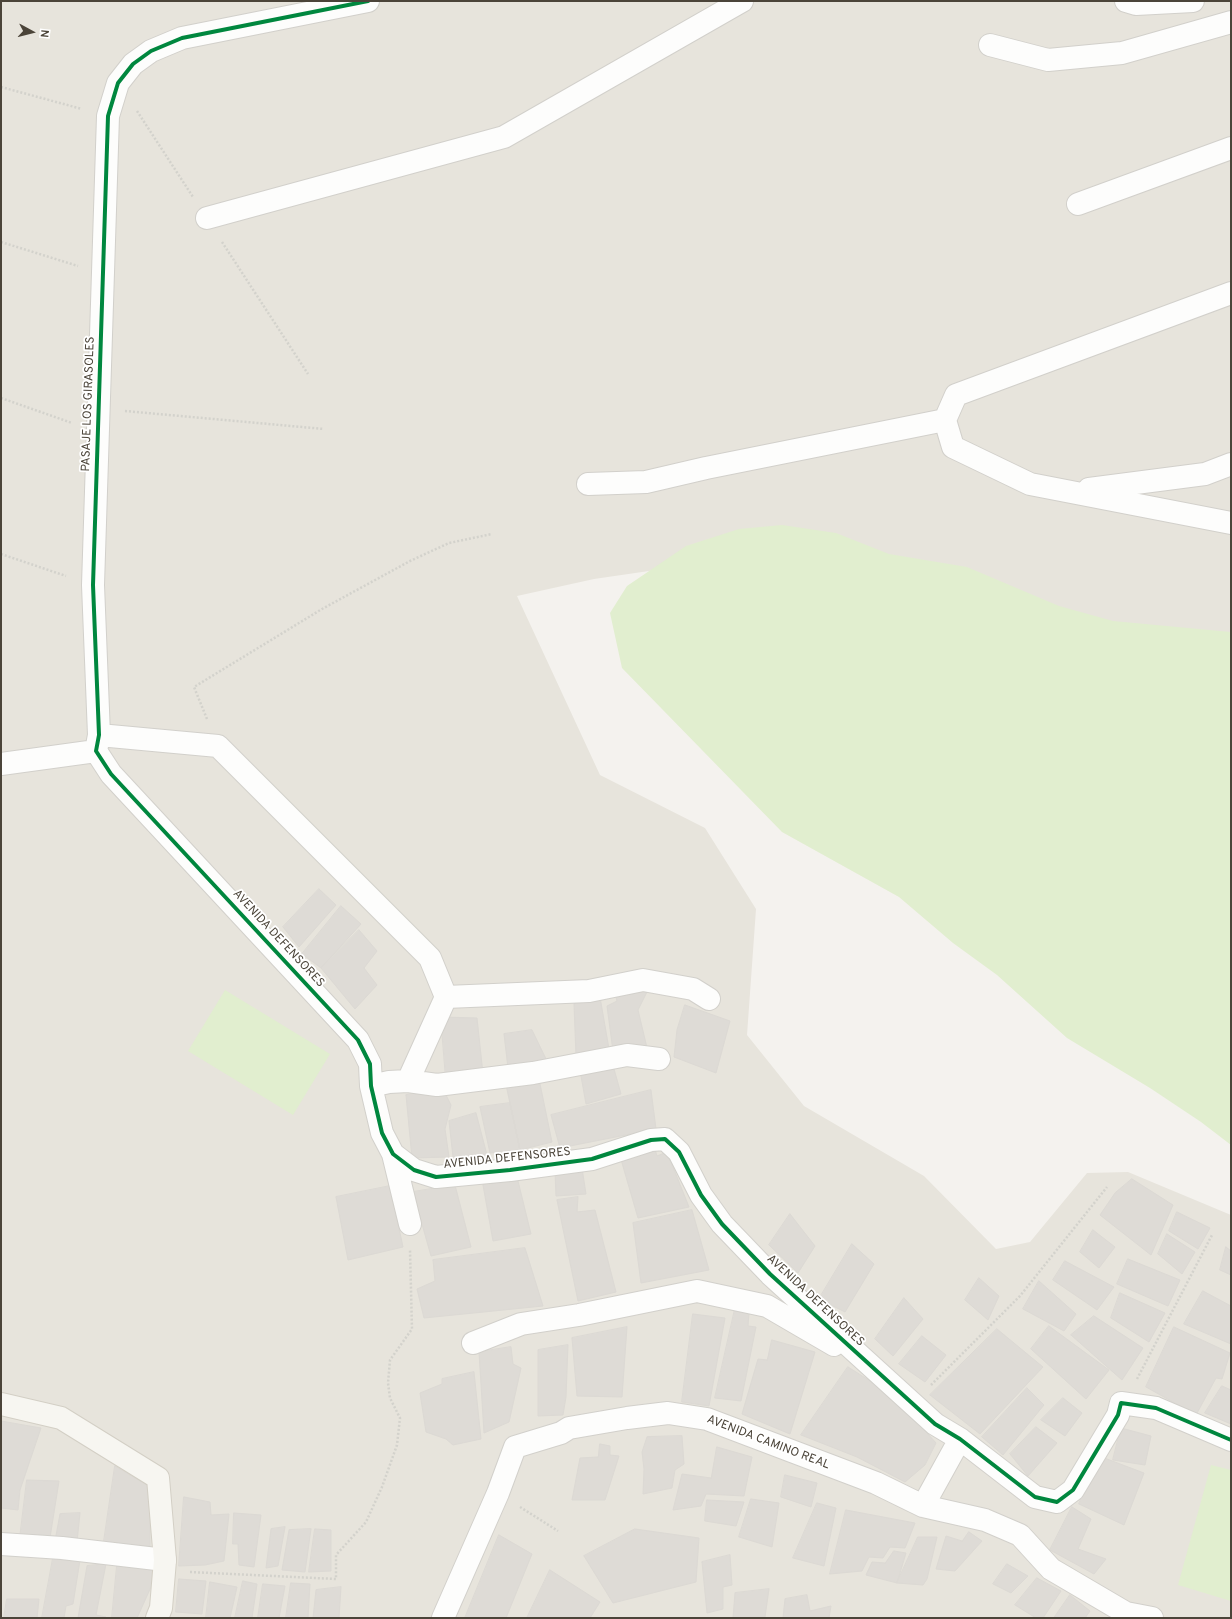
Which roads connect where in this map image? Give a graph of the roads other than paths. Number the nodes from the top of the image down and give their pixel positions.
1 (368, 1) edge
2 (742, 1) edge
3 (1126, 1) edge
4 (1193, 1) edge
5 (1231, 22) edge
6 (990, 45) dead end
7 (1231, 148) edge
8 (1078, 204) dead end
9 (207, 218) dead end
10 (1231, 293) edge
11 (945, 420) junction
12 (1231, 464) edge
13 (588, 484) dead end
14 (1070, 492) junction
15 (1231, 523) edge
16 (97, 743) junction
17 (1, 764) edge
18 (446, 998) junction
19 (709, 999) dead end
20 (659, 1059) dead end
21 (408, 1081) junction
22 (371, 1086) junction
23 (393, 1154) junction
24 (410, 1224) road end
25 (474, 1343) dead end
26 (870, 1365) junction
27 (1, 1404) edge
28 (960, 1439) junction
29 (1231, 1440) edge
30 (923, 1506) junction
31 (1, 1544) edge
32 (165, 1560) junction
33 (157, 1618) edge
34 (443, 1618) edge
35 (1152, 1618) edge

1 - 16 street, PASAJE LOS GIRASOLES
2 - 9 street
3 - 4 street
5 - 6 street
7 - 8 street
10 - 11 street
11 - 13 street
11 - 14 street
12 - 14 street
14 - 15 street
16 - 17 street
16 - 18 street
16 - 22 street, AVENIDA DEFENSORES
18 - 19 street
18 - 21 street
20 - 21 street
21 - 22 street
22 - 23 street, AVENIDA DEFENSORES
23 - 24 street
23 - 26 street, AVENIDA DEFENSORES
25 - 26 street
26 - 28 street, AVENIDA DEFENSORES
27 - 32 street
28 - 29 street, AVENIDA DEFENSORES
28 - 30 street
30 - 34 street, AVENIDA CAMINO REAL
30 - 35 street
31 - 32 street
32 - 33 street

